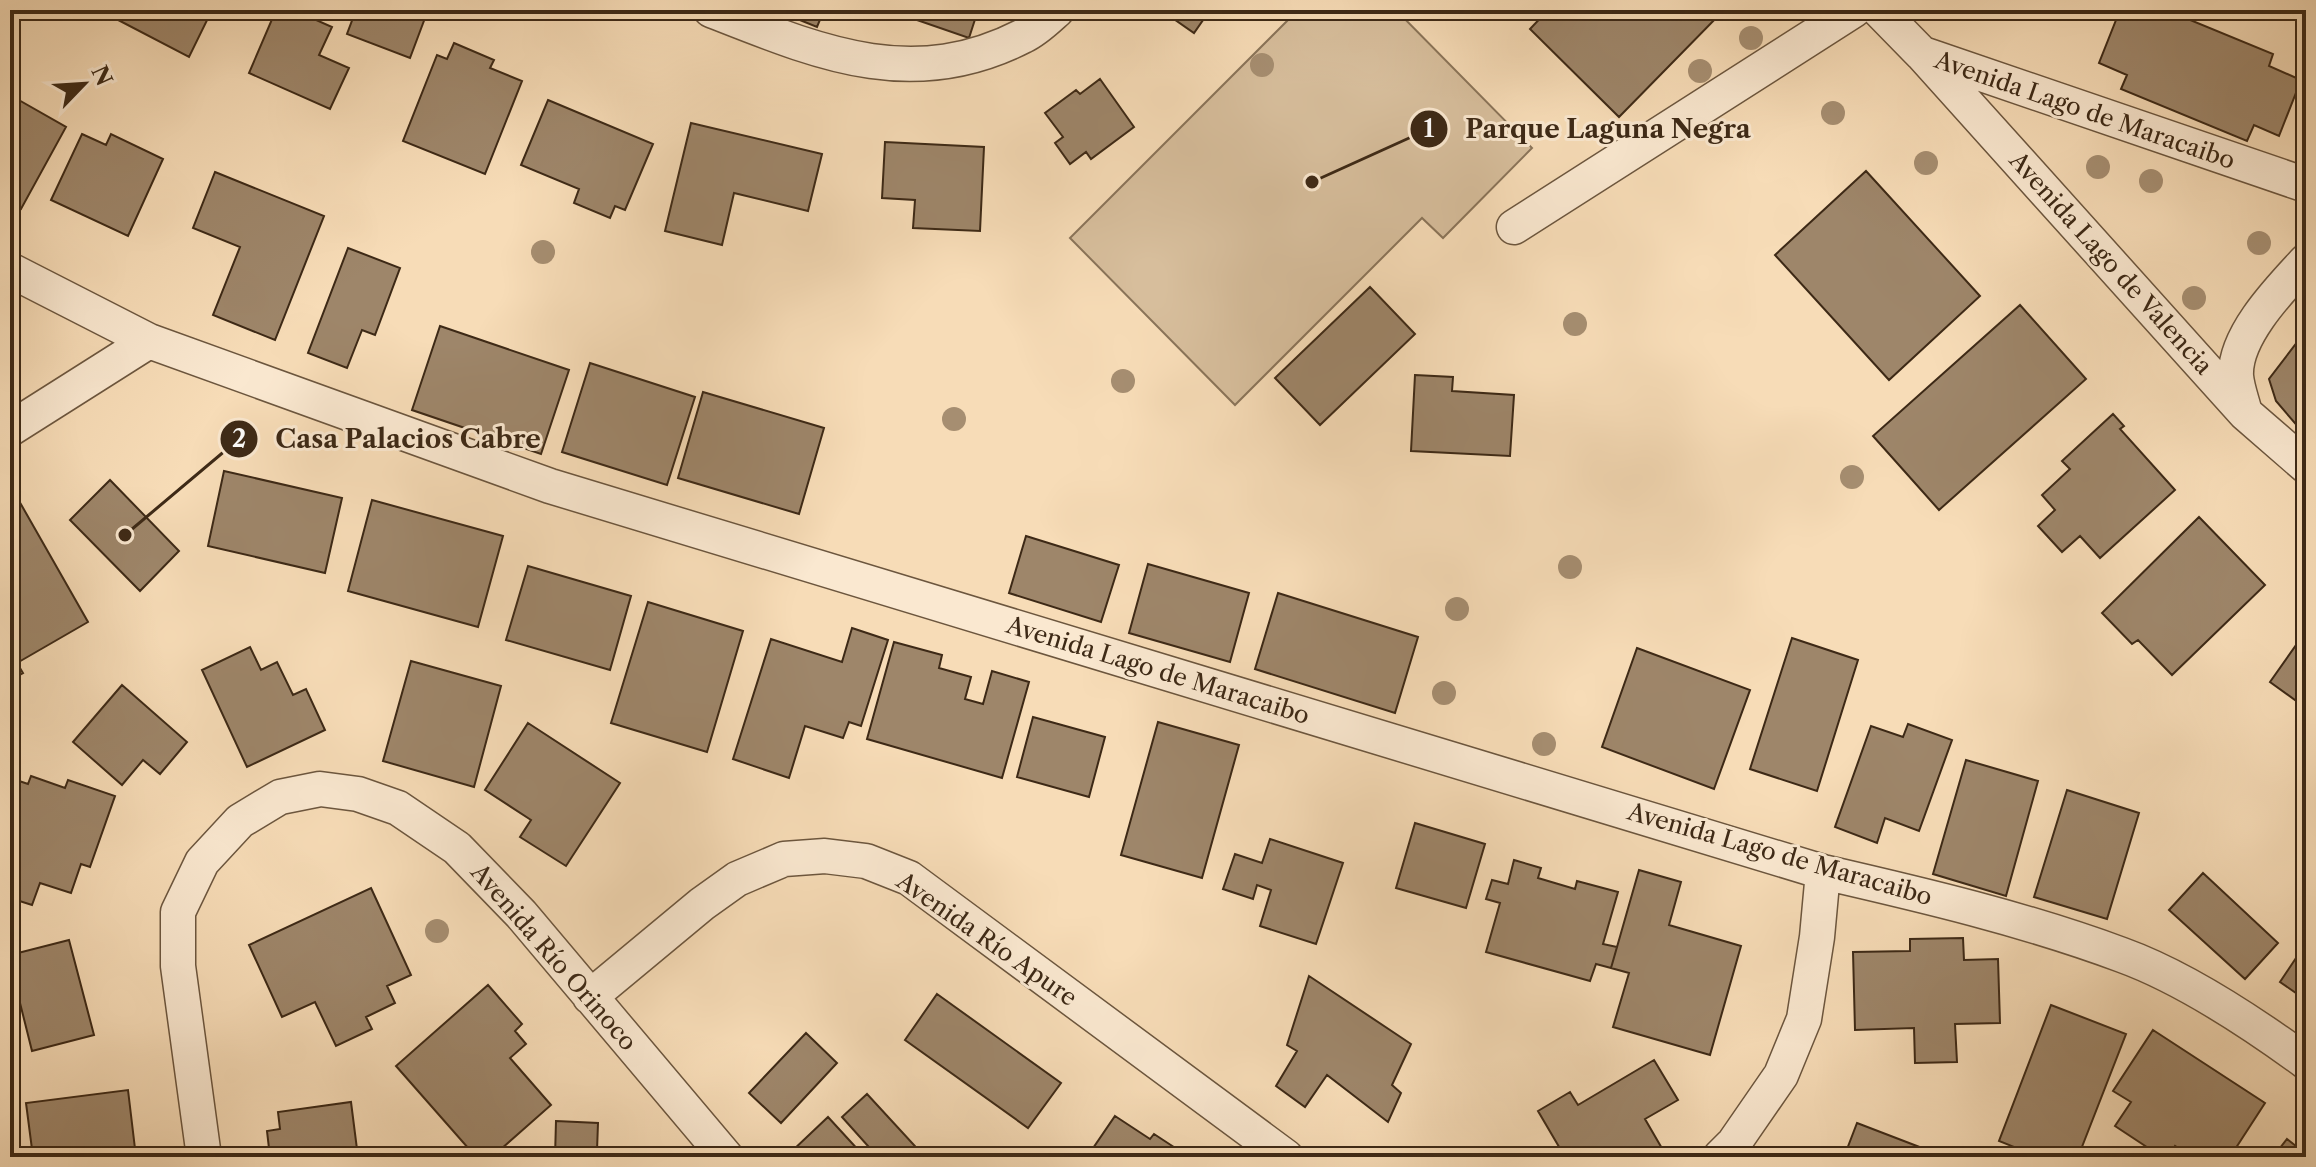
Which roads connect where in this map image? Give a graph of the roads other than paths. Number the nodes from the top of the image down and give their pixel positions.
1 (711, 10) edge
2 (1057, 10) edge
3 (1854, 10) edge
4 (1879, 10) edge
5 (1922, 54) junction
6 (2306, 185) edge
7 (1514, 227) dead end
8 (2306, 261) edge
9 (10, 270) edge
10 (149, 341) junction
11 (2245, 413) junction
12 (10, 429) edge
13 (2306, 466) edge
14 (1823, 872) junction
15 (590, 997) junction
16 (2306, 1062) edge
17 (204, 1157) edge
18 (726, 1157) edge
19 (1286, 1157) edge
20 (1720, 1157) edge

1 - 2 street
3 - 7 street
4 - 5 street, Avenida Lago de Maracaibo
5 - 6 street, Avenida Lago de Maracaibo
5 - 11 street, Avenida Lago de Valencia
8 - 11 street
9 - 10 street, Avenida Lago de Maracaibo
10 - 12 street
10 - 14 street, Avenida Lago de Maracaibo
11 - 13 street, Avenida Lago de Valencia
14 - 16 street, Avenida Lago de Maracaibo
14 - 20 street
15 - 17 street, Avenida Río Orinoco
15 - 18 street, Avenida Río Orinoco
15 - 19 street, Avenida Río Apure

